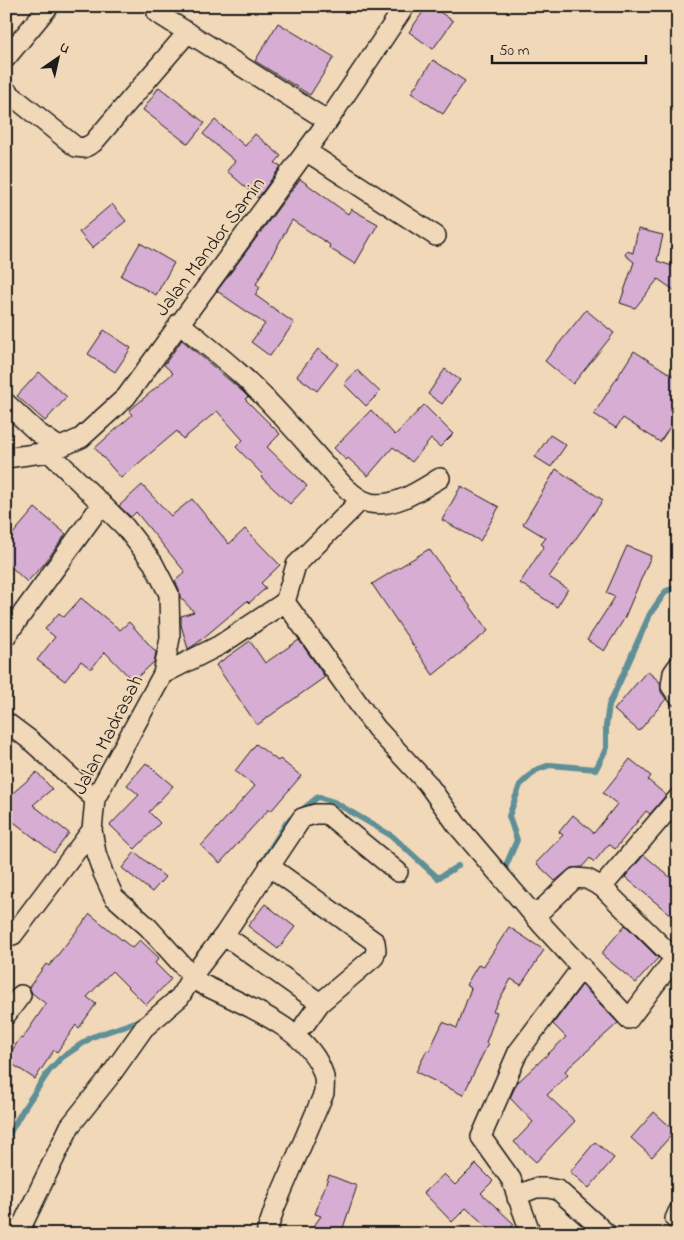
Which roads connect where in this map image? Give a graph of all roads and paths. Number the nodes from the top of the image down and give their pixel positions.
1 (49, 6) edge
2 (405, 6) edge
3 (157, 13) dead end
4 (188, 32) junction
5 (6, 58) edge
6 (6, 91) edge
7 (328, 121) junction
8 (306, 151) junction
9 (436, 236) dead end
10 (179, 323) junction
11 (6, 402) edge
12 (54, 449) junction
13 (6, 458) edge
14 (440, 478) dead end
15 (362, 500) junction
16 (102, 504) junction
17 (285, 602) junction
18 (6, 636) edge
19 (678, 666) edge
20 (163, 674) junction
21 (678, 696) edge
22 (10, 731) edge
23 (678, 798) edge
24 (95, 799) junction
25 (92, 830) junction
26 (269, 866) junction
27 (398, 872) dead end
28 (602, 887) junction
29 (535, 916) junction
30 (13, 935) dead end
31 (224, 936) junction
32 (678, 962) edge
33 (678, 966) edge
34 (582, 967) junction
35 (192, 976) junction
36 (21, 995) dead end
37 (320, 1003) junction
38 (6, 1016) edge
39 (305, 1024) dead end
40 (517, 1198) junction
41 (18, 1234) edge
42 (266, 1234) edge
43 (530, 1234) edge
44 (607, 1234) edge

1 - 5 street
2 - 7 street, Jalan Mandor Samin
3 - 4 street
4 - 6 street
4 - 7 street
7 - 8 street, Jalan Mandor Samin
8 - 9 street
8 - 10 street, Jalan Mandor Samin
10 - 12 street, Jalan Mandor Samin
10 - 15 street
11 - 12 street, Jalan Madrasah
12 - 13 street, Jalan Mandor Samin
12 - 16 street, Jalan Madrasah
14 - 15 street
15 - 17 street
16 - 18 street
16 - 20 street, Jalan Madrasah
17 - 20 street
17 - 29 street
19 - 21 street
20 - 24 street, Jalan Madrasah
22 - 24 street
23 - 28 street
24 - 25 street, Jalan Madrasah
25 - 30 street
25 - 35 street, Jalan Madrasah
26 - 27 street
26 - 31 street
26 - 37 street
28 - 29 street
28 - 32 street
29 - 34 street
31 - 35 street
31 - 37 street
33 - 34 street
34 - 40 street
35 - 41 street
35 - 42 street, Jalan Madrasah
36 - 38 street
37 - 39 street
40 - 43 street
40 - 44 street

